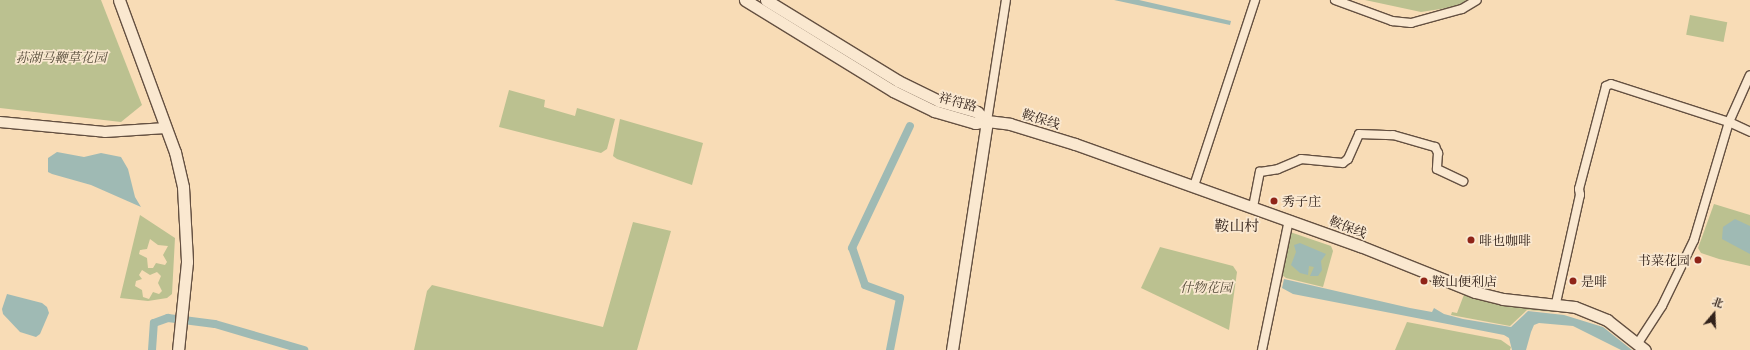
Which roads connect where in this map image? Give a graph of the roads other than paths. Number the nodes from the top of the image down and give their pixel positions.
1 (119, 0) edge
2 (745, 0) edge
3 (766, 0) edge
4 (1006, 0) edge
5 (1255, 0) edge
6 (1335, 0) edge
7 (1477, 0) edge
8 (1750, 75) edge
9 (988, 121) junction
10 (0, 122) edge
11 (1729, 122) junction
12 (166, 128) junction
13 (1750, 132) edge
14 (1463, 181) dead end
15 (1194, 186) junction
16 (1253, 206) junction
17 (1289, 220) junction
18 (1556, 303) junction
19 (1641, 348) edge
20 (178, 350) edge
21 (952, 350) edge
22 (1262, 350) edge

1 - 12 main road
2 - 9 main road, 祥符路
3 - 9 main road, 祥符路
4 - 9 street
5 - 15 street
6 - 7 street
8 - 11 street
9 - 15 main road, 鞍保线
9 - 21 main road
10 - 12 street
11 - 13 street
11 - 18 street
11 - 19 street
12 - 20 main road
14 - 16 street
15 - 16 main road, 鞍保线
16 - 17 main road, 鞍保线
17 - 18 main road, 鞍保线
17 - 22 street
18 - 19 main road, 鞍保线

